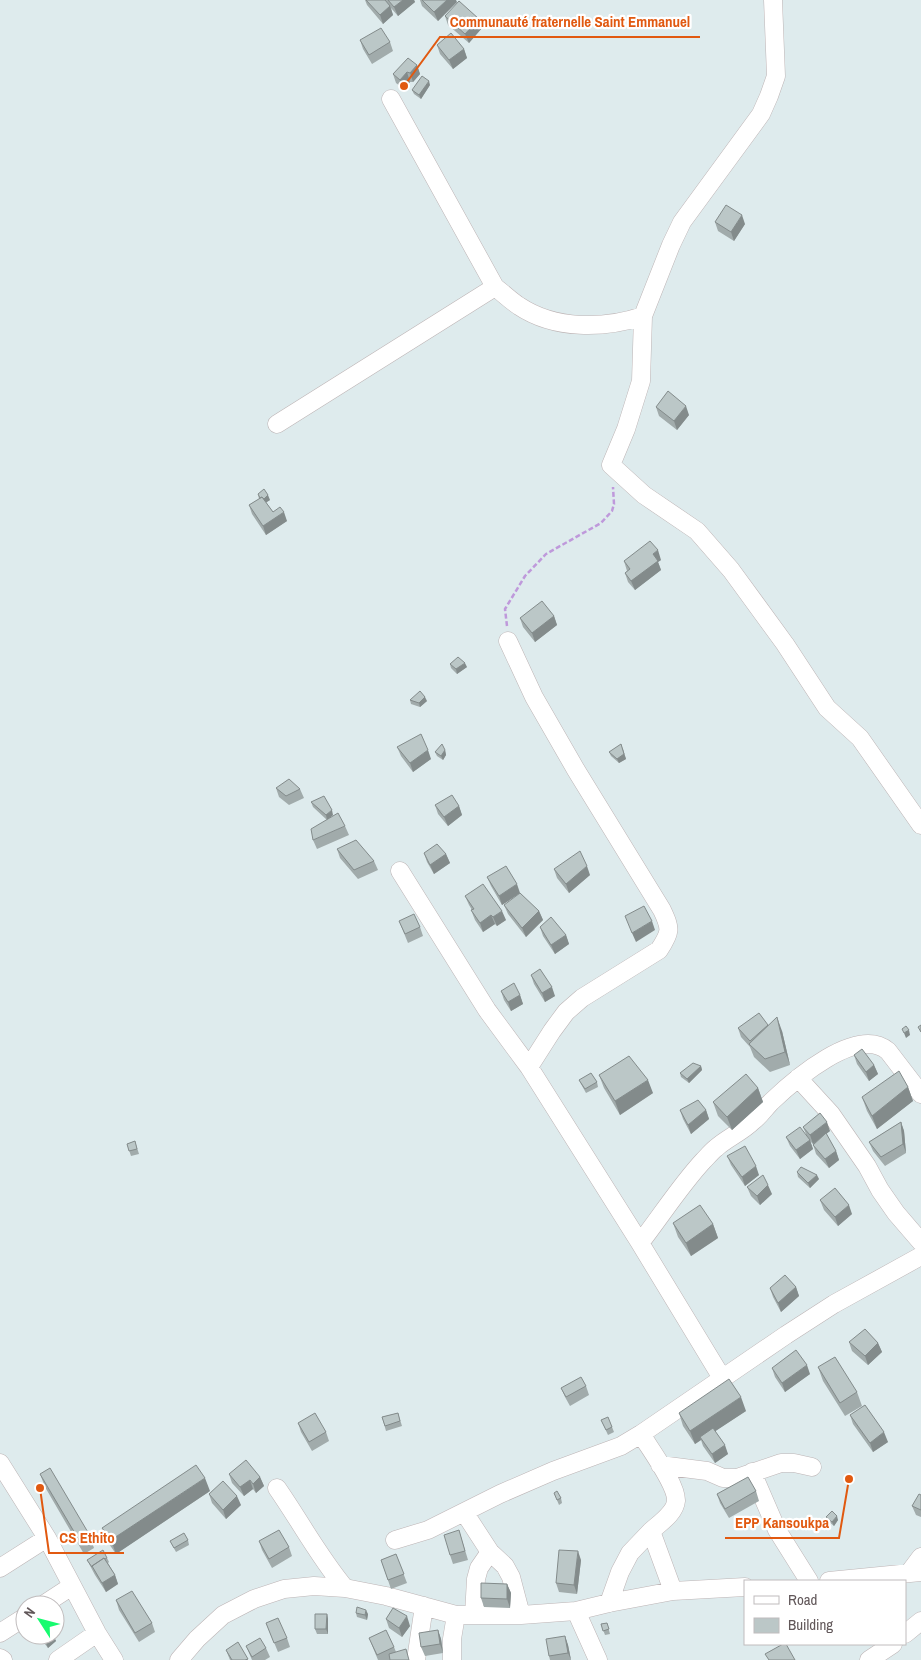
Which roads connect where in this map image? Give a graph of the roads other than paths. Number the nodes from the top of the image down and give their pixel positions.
1 (773, 0) edge
2 (391, 99) dead end
3 (495, 287) junction
4 (643, 316) junction
5 (277, 424) dead end
6 (508, 641) road end
7 (921, 825) edge
8 (400, 871) dead end
9 (529, 1067) junction
10 (798, 1078) junction
11 (921, 1094) edge
12 (921, 1242) edge
13 (640, 1243) junction
14 (921, 1256) edge
15 (722, 1378) junction
16 (641, 1434) junction
17 (0, 1463) edge
18 (660, 1465) junction
19 (812, 1467) dead end
20 (752, 1472) junction
21 (277, 1488) dead end
22 (464, 1512) junction
23 (651, 1531) junction
24 (47, 1538) junction
25 (395, 1540) dead end
26 (490, 1552) junction
27 (921, 1557) edge
28 (0, 1568) edge
29 (915, 1573) edge
30 (809, 1580) edge
31 (840, 1580) edge
32 (72, 1586) junction
33 (744, 1587) edge
34 (345, 1588) junction
35 (673, 1591) junction
36 (58, 1595) edge
37 (610, 1603) junction
38 (424, 1606) junction
39 (576, 1611) junction
40 (474, 1614) junction
41 (456, 1615) junction
42 (521, 1615) junction
43 (921, 1621) edge
44 (15, 1623) edge
45 (0, 1633) edge
46 (97, 1633) junction
47 (906, 1633) edge
48 (892, 1645) edge
49 (0, 1658) edge
50 (3, 1660) edge
51 (58, 1660) edge
52 (114, 1660) edge
53 (179, 1660) edge
54 (416, 1660) edge
55 (452, 1660) edge
56 (598, 1660) edge
57 (869, 1660) edge

1 - 4 street
2 - 3 street
3 - 4 street
3 - 5 street
4 - 7 street
6 - 9 street
8 - 9 street
9 - 13 street
10 - 11 street
10 - 12 street
10 - 13 street
13 - 15 street
14 - 15 street
15 - 16 street
16 - 18 street
16 - 22 street
17 - 24 street
18 - 20 street
18 - 23 street
19 - 20 street
20 - 30 street
21 - 34 street
22 - 25 street
22 - 26 street
23 - 35 street
23 - 37 street
24 - 28 street
24 - 32 street
26 - 40 street
26 - 42 street
27 - 29 street
29 - 31 street
32 - 36 street
32 - 46 street
33 - 35 street
34 - 38 street
34 - 53 street
35 - 37 street
37 - 39 street
38 - 41 street
38 - 54 street
39 - 42 street
39 - 56 street
40 - 41 street
40 - 42 street
41 - 55 street
43 - 47 street
44 - 45 street
46 - 51 street
46 - 52 street
48 - 57 street
49 - 50 street

